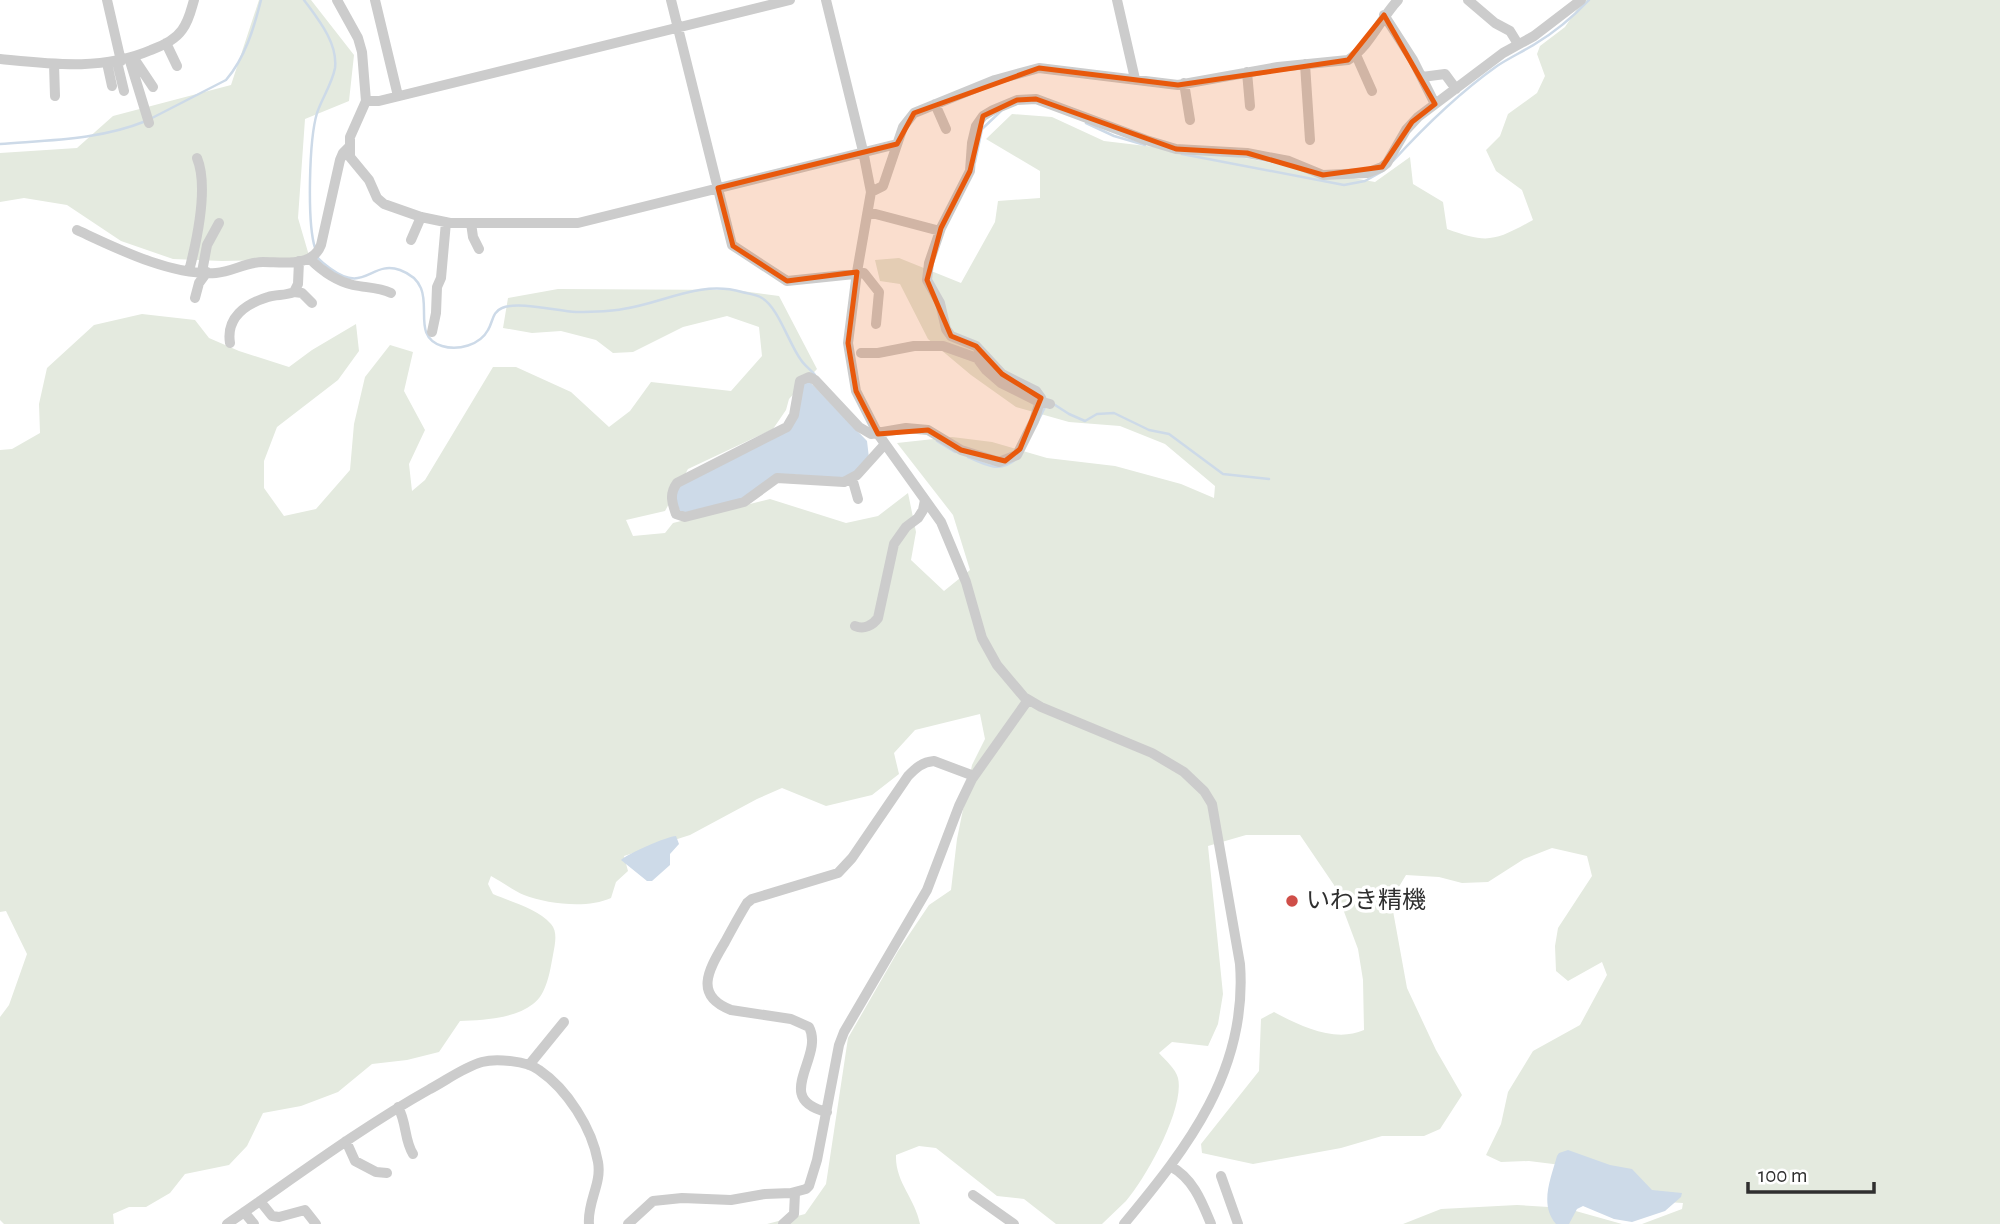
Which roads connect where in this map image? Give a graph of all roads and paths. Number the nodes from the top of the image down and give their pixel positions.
1 (107, 0) edge
2 (194, 0) edge
3 (337, 0) edge
4 (374, 0) edge
5 (671, 0) edge
6 (790, 0) edge
7 (826, 0) edge
8 (1117, 0) edge
9 (1398, 0) edge
10 (1468, 0) edge
11 (1581, 0) edge
12 (1384, 15) junction
13 (678, 28) junction
14 (166, 43) junction
15 (1518, 44) junction
16 (1356, 55) junction
17 (0, 59) edge
18 (121, 60) junction
19 (54, 64) junction
20 (1305, 64) junction
21 (177, 66) dead end
22 (1247, 72) junction
23 (1422, 77) junction
24 (1135, 79) junction
25 (1184, 83) junction
26 (112, 86) dead end
27 (153, 87) dead end
28 (1456, 89) junction
29 (124, 91) dead end
30 (1372, 91) dead end
31 (55, 96) dead end
32 (398, 96) junction
33 (366, 101) junction
34 (935, 104) junction
35 (1435, 104) junction
36 (1250, 106) dead end
37 (1191, 120) dead end
38 (149, 123) dead end
39 (946, 129) dead end
40 (1310, 140) dead end
41 (897, 144) junction
42 (350, 146) junction
43 (863, 151) junction
44 (197, 158) dead end
45 (718, 188) junction
46 (871, 192) junction
47 (868, 212) junction
48 (421, 217) junction
49 (446, 222) junction
50 (219, 223) dead end
51 (471, 223) junction
52 (77, 230) dead end
53 (940, 231) junction
54 (411, 240) dead end
55 (479, 249) dead end
56 (305, 260) junction
57 (190, 271) junction
58 (204, 272) junction
59 (857, 272) junction
60 (294, 292) junction
61 (391, 293) dead end
62 (195, 298) dead end
63 (312, 303) dead end
64 (876, 324) dead end
65 (432, 331) dead end
66 (230, 343) dead end
67 (861, 353) dead end
68 (1045, 402) junction
69 (878, 434) junction
70 (885, 444) junction
71 (852, 478) junction
72 (858, 499) dead end
73 (925, 500) junction
74 (855, 626) dead end
75 (1028, 700) junction
76 (974, 776) junction
77 (564, 1022) dead end
78 (529, 1065) junction
79 (398, 1107) junction
80 (827, 1112) junction
81 (346, 1141) junction
82 (413, 1154) dead end
83 (1170, 1166) junction
84 (387, 1173) dead end
85 (1221, 1176) dead end
86 (795, 1193) junction
87 (973, 1195) dead end
88 (260, 1201) junction
89 (244, 1212) junction
90 (227, 1224) edge
91 (254, 1224) edge
92 (316, 1224) edge
93 (589, 1224) edge
94 (628, 1224) edge
95 (783, 1224) edge
96 (1014, 1224) edge
97 (1125, 1224) edge
98 (1211, 1224) edge
99 (1237, 1224) edge

1 - 18 street
2 - 14 street
3 - 33 street
4 - 32 street
5 - 13 street
6 - 13 street
7 - 43 street
8 - 24 street
9 - 12 street
10 - 15 street
11 - 15 street
12 - 16 street
12 - 23 street
13 - 32 street
13 - 45 street
14 - 18 street
14 - 21 street
15 - 28 street
16 - 20 street
16 - 30 street
17 - 19 street
18 - 19 street
18 - 26 street
18 - 27 street
18 - 29 street
18 - 38 street
19 - 31 street
20 - 22 street
20 - 40 street
22 - 25 street
22 - 36 street
23 - 28 street
23 - 35 street
24 - 25 street
24 - 34 street
25 - 37 street
28 - 35 street
32 - 33 street
33 - 42 street
34 - 39 street
34 - 41 street
35 - 53 street
41 - 43 street
41 - 46 street
42 - 48 street
42 - 56 street
43 - 45 street
43 - 46 street
44 - 57 street
45 - 51 street
45 - 59 street
46 - 47 street
47 - 53 street
47 - 59 street
48 - 49 street
48 - 54 street
49 - 51 street
49 - 65 street
50 - 58 street
51 - 55 street
52 - 57 street
53 - 68 street
56 - 58 street
56 - 60 street
56 - 61 street
57 - 58 street
58 - 62 street
59 - 64 street
59 - 69 street
60 - 63 street
60 - 66 street
67 - 68 street
68 - 69 street
69 - 70 street
69 - 71 street
70 - 71 street
70 - 73 street
71 - 72 street
73 - 74 street
73 - 75 street
75 - 76 street
75 - 83 street
76 - 80 street
76 - 80 street
77 - 78 street
78 - 79 street
78 - 93 street
79 - 81 street
79 - 82 street
80 - 86 street
81 - 84 street
81 - 88 street
83 - 97 street
83 - 98 street
85 - 99 street
86 - 94 street
86 - 95 street
87 - 96 street
88 - 89 street
88 - 92 street
89 - 90 street
89 - 91 street

